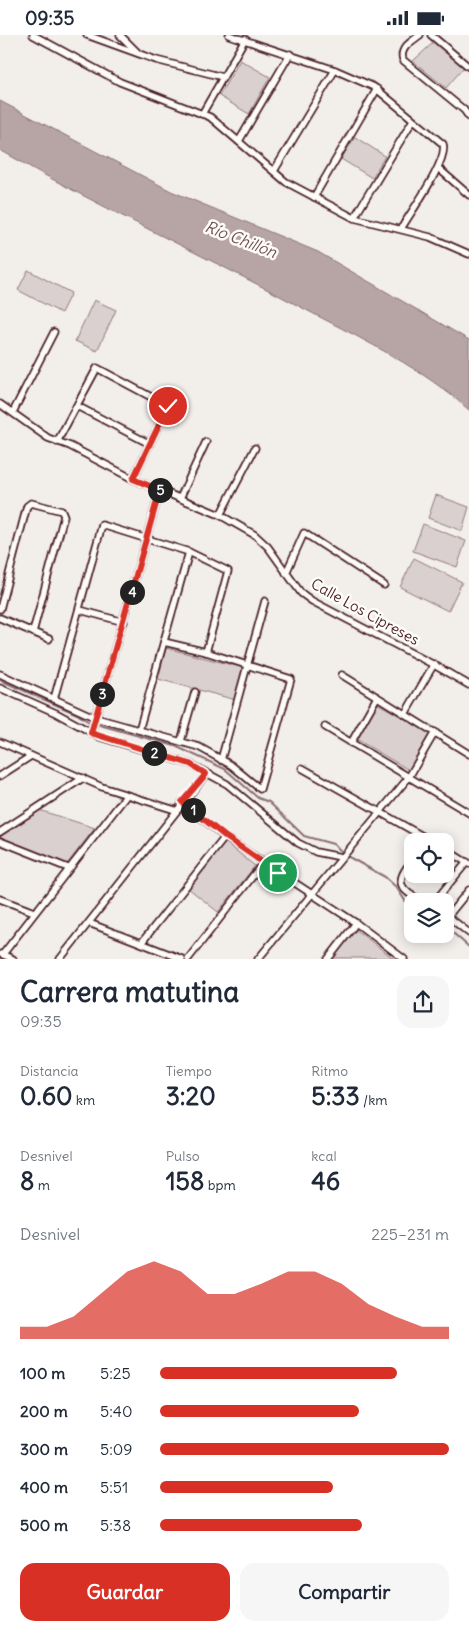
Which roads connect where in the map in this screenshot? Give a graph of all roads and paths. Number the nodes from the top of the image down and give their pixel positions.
1 (33, 35) edge
2 (87, 35) edge
3 (120, 35) edge
4 (228, 35) edge
5 (420, 35) edge
6 (431, 35) edge
7 (245, 39) junction
8 (140, 54) junction
9 (290, 54) junction
10 (469, 67) edge
11 (335, 70) junction
12 (224, 77) junction
13 (377, 89) junction
14 (202, 115) junction
15 (469, 117) edge
16 (413, 120) junction
17 (239, 141) junction
18 (438, 168) junction
19 (274, 171) junction
20 (469, 195) edge
21 (314, 197) junction
22 (354, 218) junction
23 (401, 229) junction
24 (469, 254) edge
25 (54, 332) dead end
26 (0, 404) edge
27 (77, 406) junction
28 (13, 412) junction
29 (57, 442) junction
30 (206, 442) dead end
31 (150, 444) junction
32 (255, 448) dead end
33 (133, 479) junction
34 (160, 490) junction
35 (180, 498) junction
36 (220, 515) junction
37 (146, 537) junction
38 (189, 552) junction
39 (286, 573) junction
40 (384, 585) dead end
41 (265, 601) dead end
42 (0, 609) edge
43 (80, 611) junction
44 (0, 618) edge
45 (124, 622) junction
46 (33, 632) junction
47 (49, 639) dead end
48 (164, 642) junction
49 (206, 652) junction
50 (434, 664) junction
51 (248, 665) junction
52 (0, 674) edge
53 (342, 675) dead end
54 (469, 685) edge
55 (0, 688) edge
56 (195, 692) dead end
57 (376, 697) junction
58 (54, 699) junction
59 (405, 714) junction
60 (94, 725) junction
61 (325, 727) dead end
62 (139, 730) junction
63 (435, 732) junction
64 (181, 741) junction
65 (0, 742) edge
66 (351, 743) junction
67 (469, 754) edge
68 (31, 756) junction
69 (221, 760) junction
70 (302, 768) dead end
71 (206, 774) junction
72 (0, 775) edge
73 (409, 777) junction
74 (83, 778) junction
75 (126, 796) junction
76 (182, 802) junction
77 (175, 810) junction
78 (380, 813) junction
79 (469, 813) edge
80 (0, 832) edge
81 (416, 833) edge
82 (226, 837) junction
83 (0, 841) edge
84 (454, 854) edge
85 (341, 857) junction
86 (263, 863) junction
87 (468, 863) edge
88 (68, 868) junction
89 (404, 870) edge
90 (469, 890) edge
91 (311, 893) junction
92 (409, 893) edge
93 (442, 893) edge
94 (0, 899) edge
95 (454, 907) edge
96 (34, 912) junction
97 (454, 921) edge
98 (89, 923) junction
99 (356, 923) junction
100 (469, 933) edge
101 (142, 942) junction
102 (2, 954) edge
103 (13, 959) edge
104 (60, 959) edge
105 (182, 959) edge
106 (188, 959) edge
107 (258, 959) edge
108 (328, 959) edge
109 (404, 959) edge

1 - 14 street
2 - 8 street
3 - 8 street
4 - 7 street
5 - 15 street
6 - 10 street
7 - 9 street
7 - 12 street
8 - 12 street
9 - 11 street
9 - 17 street
11 - 13 street
11 - 19 street
12 - 14 street
13 - 16 street
13 - 21 street
14 - 17 street
16 - 18 street
16 - 22 street
17 - 19 street
18 - 20 street
18 - 23 street
19 - 21 street
21 - 22 street
22 - 23 street
23 - 24 street
25 - 28 street
26 - 28 street, Calle Los Cipreses
27 - 29 street
27 - 31 street
27 - 31 street
28 - 29 street, Calle Los Cipreses
29 - 33 street, Calle Los Cipreses
30 - 35 street
31 - 33 street
32 - 36 street
33 - 34 street, Calle Los Cipreses
34 - 35 street, Calle Los Cipreses
34 - 37 street
35 - 36 street, Calle Los Cipreses
36 - 39 street, Calle Los Cipreses
37 - 38 street
37 - 43 street
37 - 45 street
38 - 48 street
38 - 49 street
39 - 40 street
39 - 50 street, Calle Los Cipreses
41 - 51 street
42 - 46 street
43 - 45 street
43 - 58 street
44 - 46 street
45 - 60 street
46 - 47 street
48 - 49 street
48 - 62 street
49 - 51 street
50 - 54 street, Calle Los Cipreses
50 - 59 street
51 - 69 street
51 - 69 street
52 - 58 street
53 - 57 street
55 - 60 street
56 - 64 street
57 - 59 street
57 - 66 street
58 - 60 street
59 - 63 street
60 - 62 street
60 - 71 street
61 - 66 street
62 - 64 street
63 - 67 street
63 - 73 street
64 - 69 street
65 - 68 street
66 - 73 street
68 - 72 street
68 - 74 street
70 - 78 street
71 - 76 street
71 - 85 street
73 - 78 street
73 - 79 street
74 - 75 street
74 - 80 street
75 - 77 street
75 - 88 street
76 - 77 street
76 - 82 street
77 - 98 street
78 - 81 street
78 - 85 street
82 - 86 street
82 - 101 street
83 - 88 street
84 - 87 street
85 - 91 street
86 - 91 street
86 - 106 street
87 - 93 street
88 - 96 street
89 - 92 street
90 - 95 street
91 - 99 street
91 - 107 street
94 - 96 street
96 - 102 street
97 - 100 street
98 - 101 street
98 - 104 street
99 - 108 street
99 - 109 street
101 - 105 street
102 - 103 street

